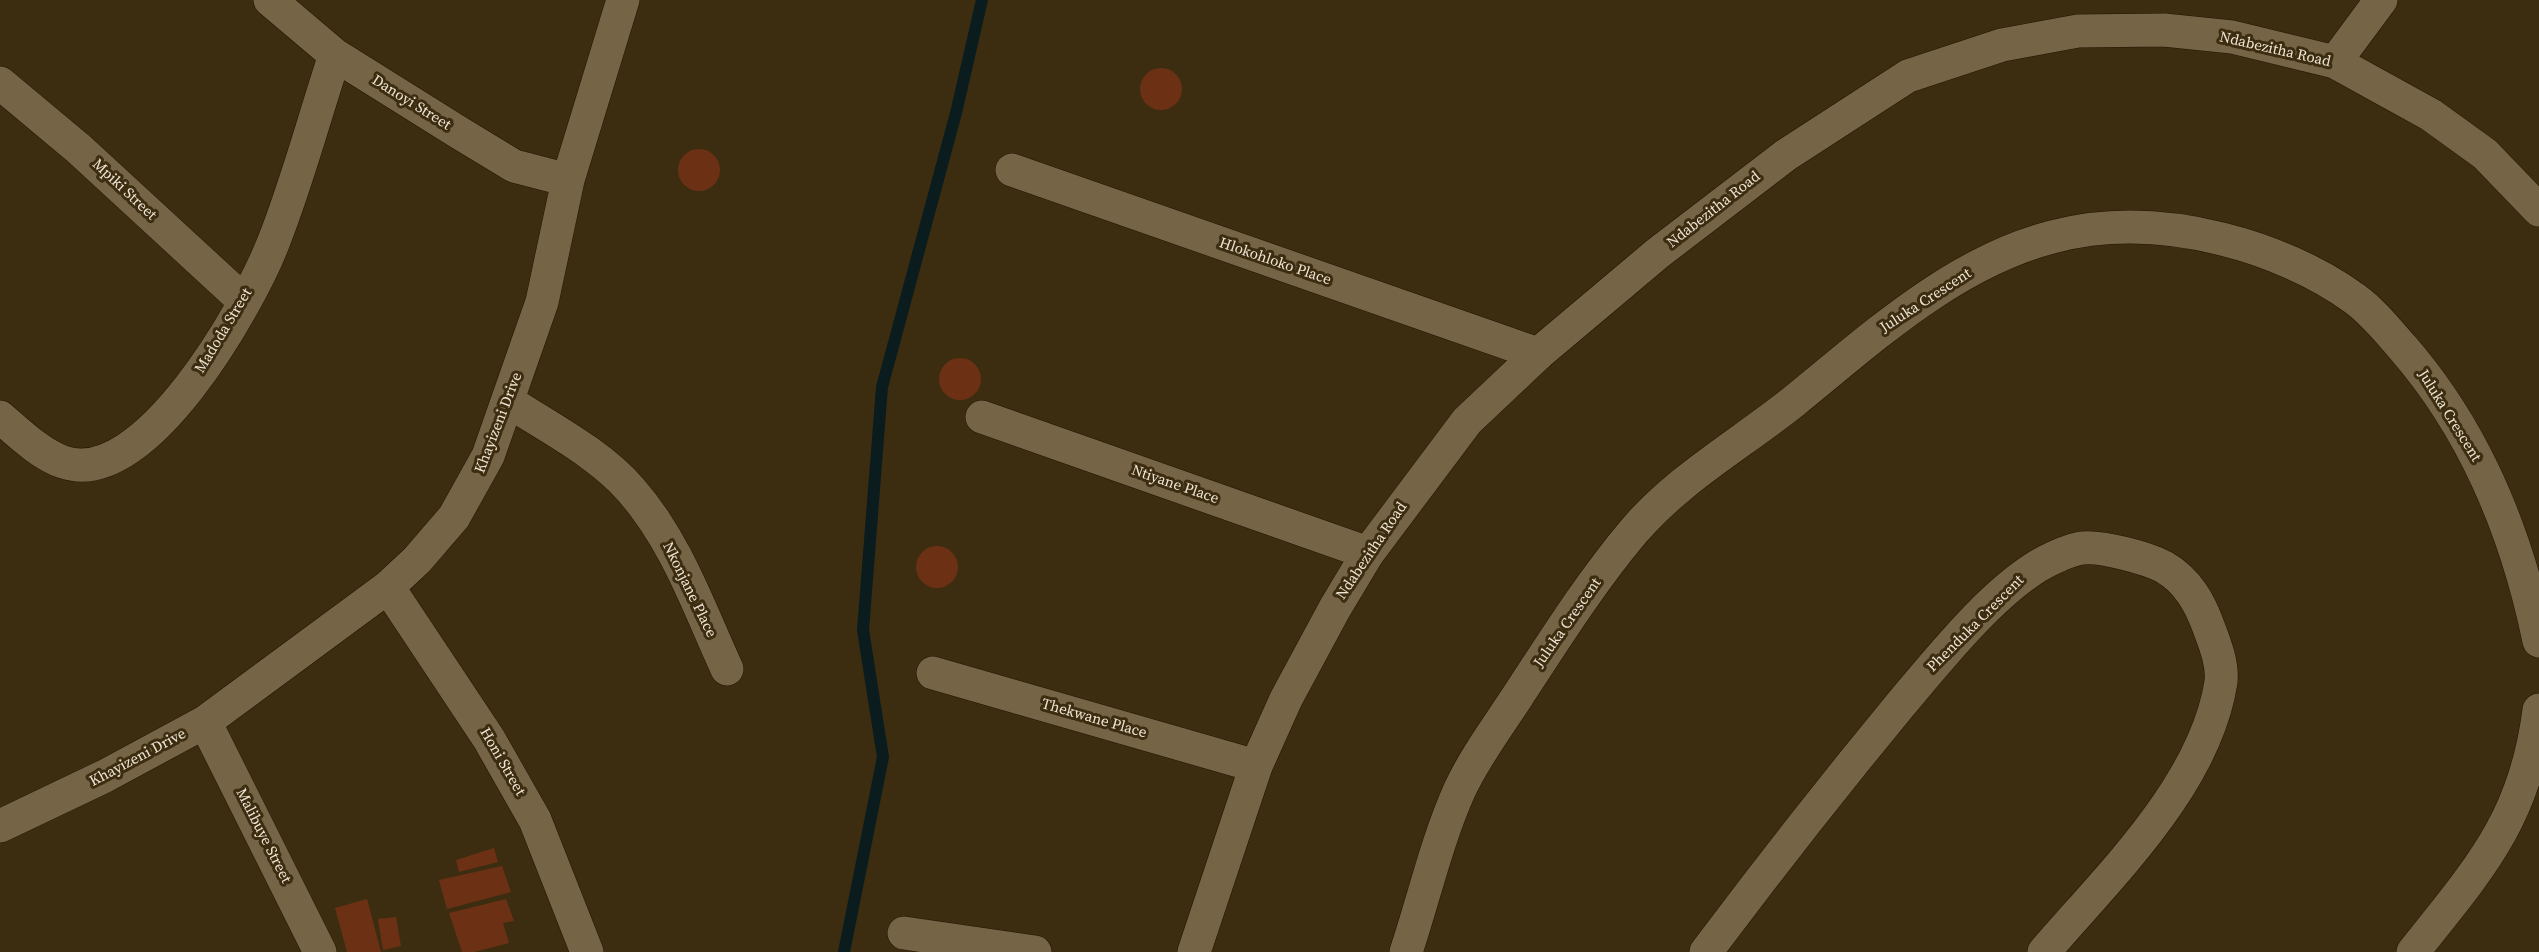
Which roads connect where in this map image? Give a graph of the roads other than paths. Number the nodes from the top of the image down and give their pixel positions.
1 (270, 0) edge
2 (623, 0) edge
3 (2381, 0) edge
4 (335, 55) junction
5 (2335, 62) junction
6 (0, 83) edge
7 (1012, 170) dead end
8 (568, 180) junction
9 (2539, 210) edge
10 (244, 301) junction
11 (1538, 354) junction
12 (508, 401) junction
13 (0, 417) edge
14 (982, 417) dead end
15 (1368, 553) junction
16 (388, 587) junction
17 (2539, 641) edge
18 (727, 669) dead end
19 (933, 673) dead end
20 (2539, 710) edge
21 (205, 722) junction
22 (1256, 766) junction
23 (0, 826) edge
24 (904, 933) dead end
25 (320, 952) edge
26 (587, 952) edge
27 (1035, 952) edge
28 (1194, 952) edge
29 (1406, 952) edge
30 (1706, 952) edge
31 (2044, 952) edge
32 (2413, 952) edge

1 - 4 street, Danoyi Street
2 - 8 street, Khayizeni Drive
3 - 5 street
4 - 8 street, Danoyi Street
4 - 10 street, Madoda Street
5 - 9 street, Ndabezitha Road
5 - 11 street, Ndabezitha Road
6 - 10 street, Mpiki Street
7 - 11 street, Hlokohloko Place
8 - 12 street, Khayizeni Drive
10 - 13 street, Madoda Street
11 - 15 street, Ndabezitha Road
12 - 16 street, Khayizeni Drive
12 - 18 street, Nkonjane Place
14 - 15 street, Ntiyane Place
15 - 22 street, Ndabezitha Road
16 - 21 street, Khayizeni Drive
16 - 26 street, Honi Street
17 - 29 street, Juluka Crescent
19 - 22 street, Thekwane Place
20 - 32 street
21 - 23 street, Khayizeni Drive
21 - 25 street, Malibuye Street
22 - 28 street, Ndabezitha Road
24 - 27 street
30 - 31 street, Phenduka Crescent

